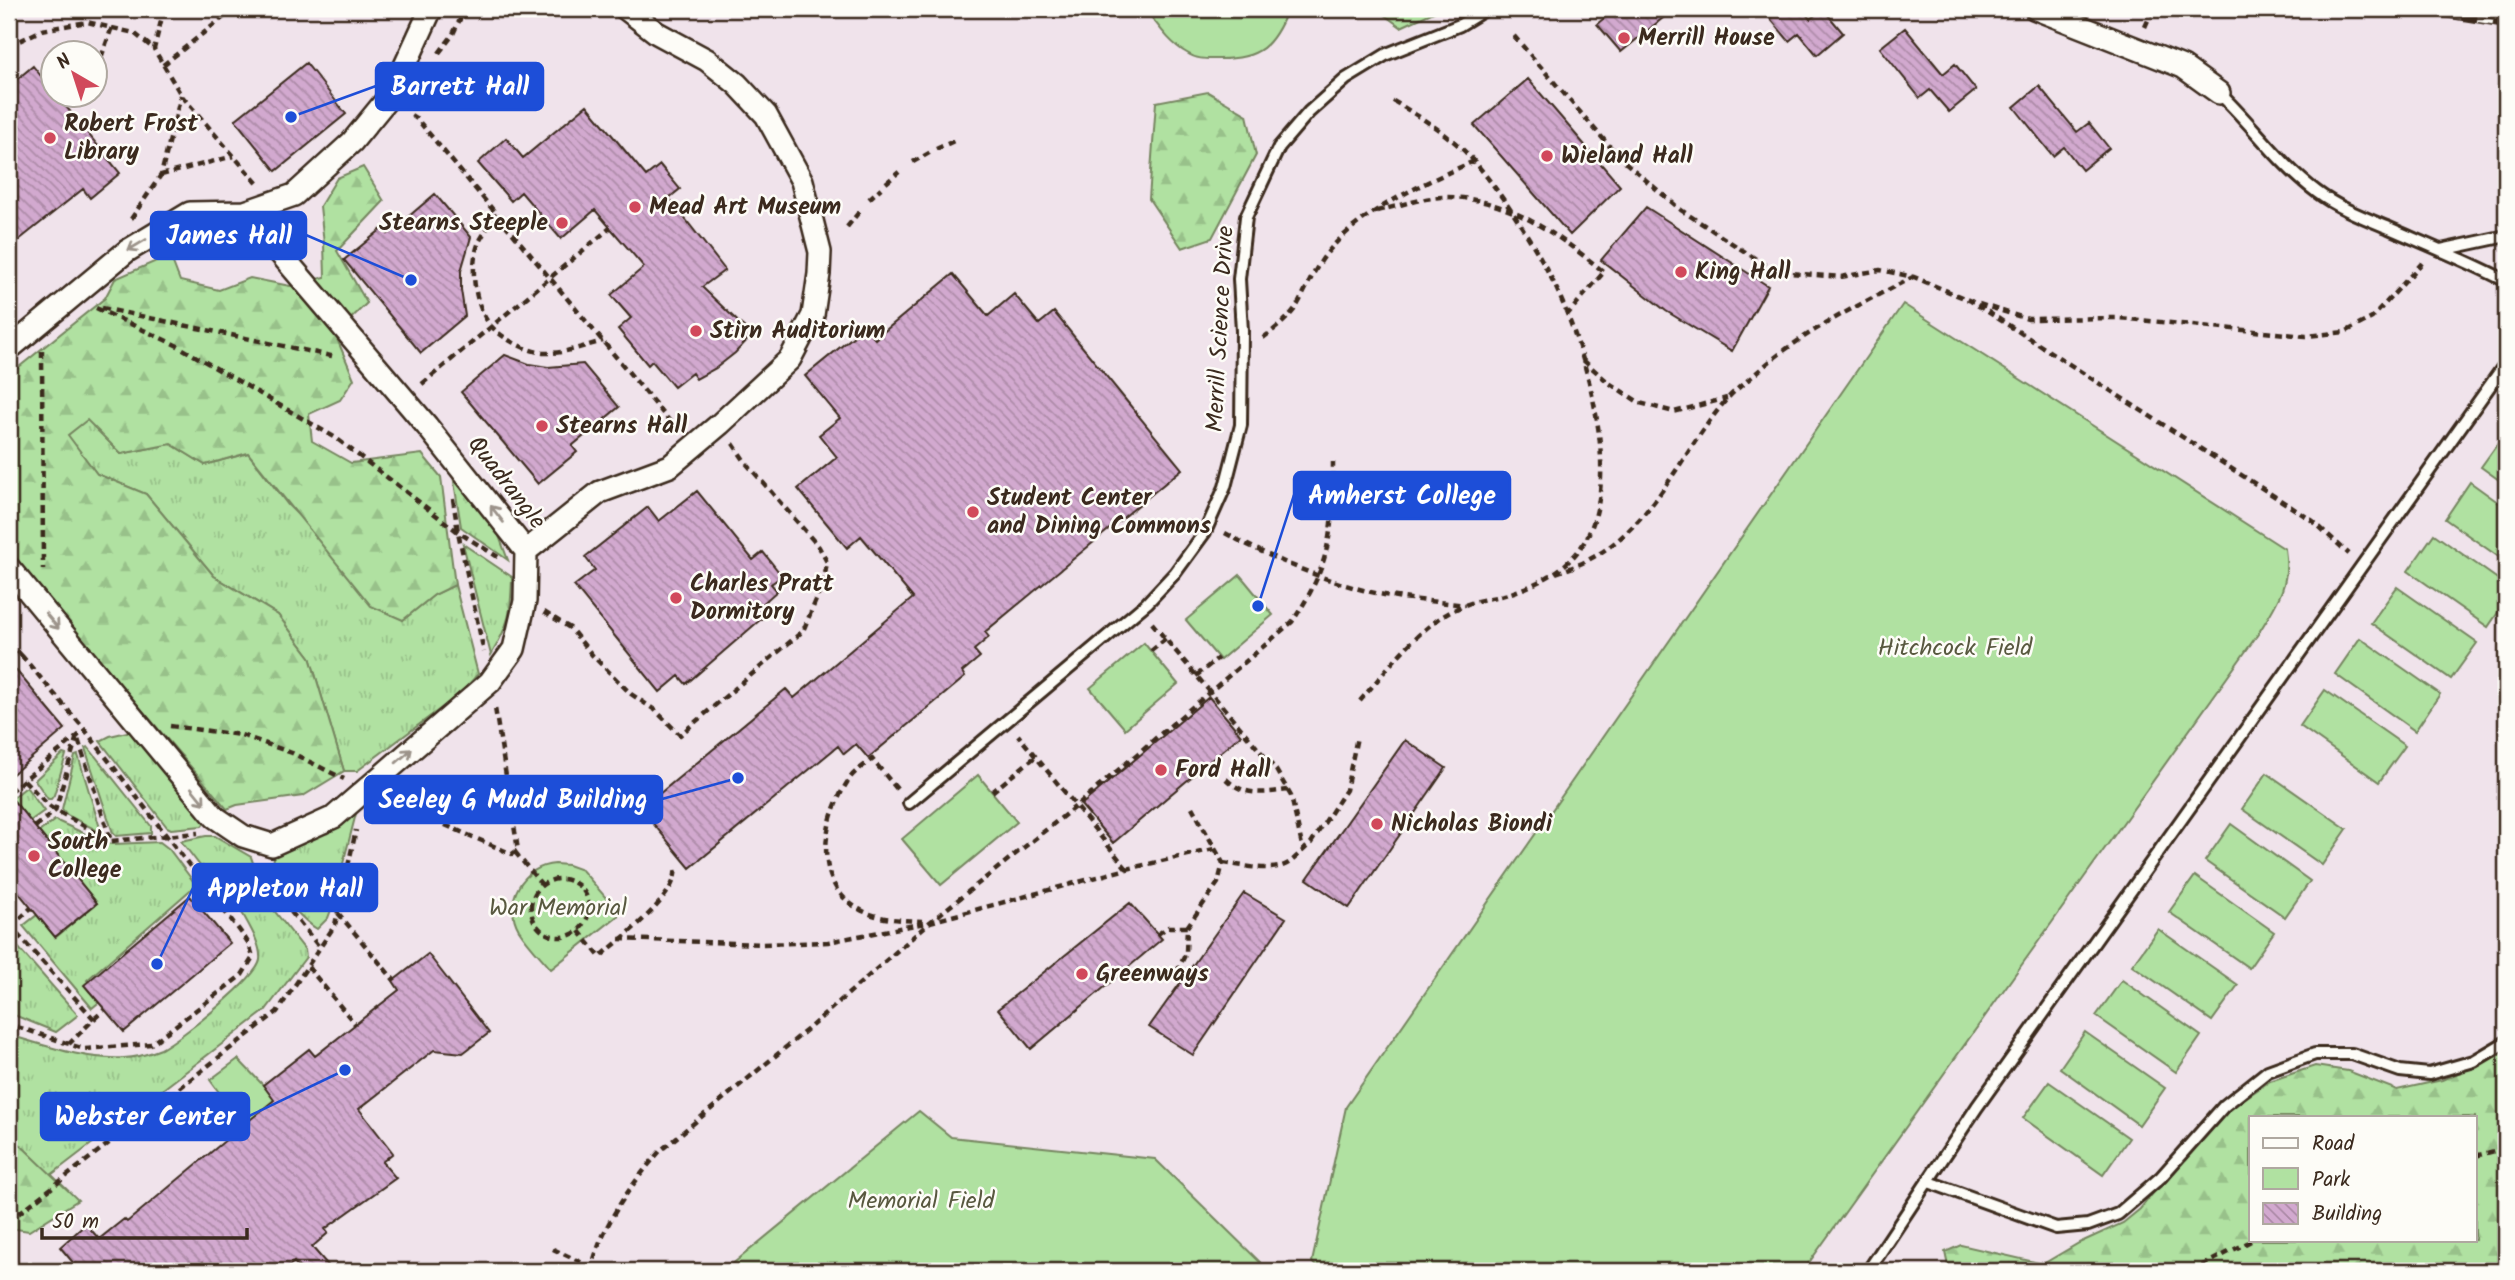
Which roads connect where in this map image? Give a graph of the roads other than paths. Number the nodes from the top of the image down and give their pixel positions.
1 (431, 9) edge
2 (626, 9) edge
3 (1486, 9) edge
4 (2036, 9) edge
5 (2219, 93) joint
6 (245, 212) junction
7 (2506, 236) edge
8 (2441, 250) junction
9 (2506, 281) edge
10 (9, 349) edge
11 (2506, 363) edge
12 (526, 551) junction
13 (9, 568) edge
14 (909, 803) road end
15 (2506, 1042) edge
16 (1930, 1182) junction
17 (1868, 1271) edge

1 - 6 street
2 - 12 street
3 - 14 lane, Merrill Science Drive
4 - 5 street
5 - 8 lane
6 -> 10 street
12 -> 6 street, Quadrangle
7 - 8 lane
8 - 9 lane
11 - 16 lane
13 -> 12 street, Quadrangle
15 - 16 lane
16 - 17 lane

